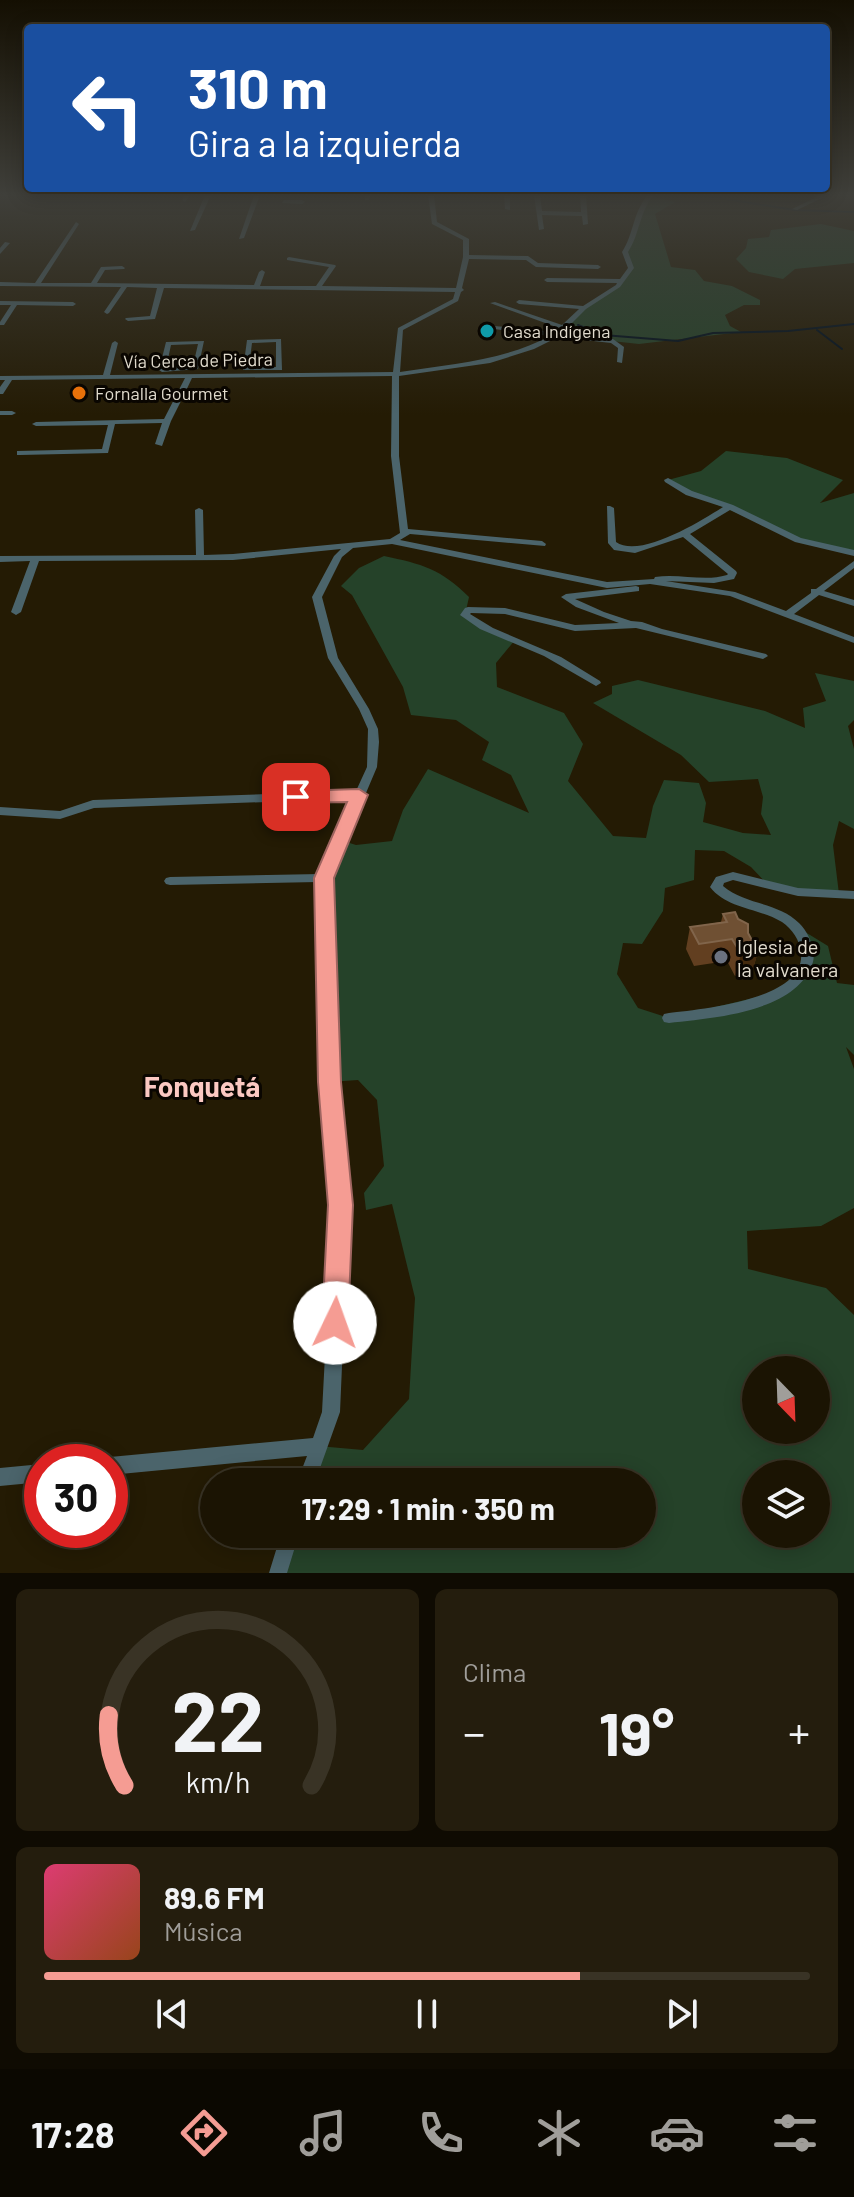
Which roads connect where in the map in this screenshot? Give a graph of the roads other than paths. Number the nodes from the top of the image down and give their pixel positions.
1 (47, 268) edge
2 (103, 268) edge
3 (331, 268) edge
4 (462, 268) edge
5 (631, 268) edge
6 (262, 272) dead end
7 (178, 274) dead end
8 (144, 275) dead end
9 (547, 280) dead end
10 (622, 281) junction
11 (0, 284) edge
12 (14, 285) junction
13 (36, 285) junction
14 (93, 285) junction
15 (125, 286) junction
16 (139, 286) junction
17 (161, 286) junction
18 (172, 286) junction
19 (256, 288) junction
20 (318, 288) junction
21 (461, 290) junction
22 (519, 302) dead end
23 (0, 303) edge
24 (15, 303) junction
25 (493, 303) dead end
26 (73, 304) dead end
27 (584, 308) junction
28 (107, 312) dead end
29 (128, 319) dead end
30 (2, 324) edge
31 (486, 326) dead end
32 (564, 328) junction
33 (556, 335) junction
34 (115, 343) dead end
35 (620, 362) dead end
36 (262, 372) junction
37 (170, 373) junction
38 (397, 374) junction
39 (190, 376) junction
40 (106, 377) junction
41 (0, 378) edge
42 (10, 378) junction
43 (0, 392) edge
44 (178, 397) junction
45 (202, 397) dead end
46 (0, 413) edge
47 (12, 413) dead end
48 (167, 421) junction
49 (112, 423) junction
50 (36, 424) dead end
51 (159, 444) dead end
52 (20, 453) dead end
53 (668, 480) dead end
54 (730, 507) junction
55 (610, 508) dead end
56 (199, 510) dead end
57 (404, 532) junction
58 (684, 534) junction
59 (392, 541) junction
60 (542, 544) dead end
61 (336, 551) junction
62 (854, 553) edge
63 (36, 558) junction
64 (200, 558) junction
65 (0, 559) edge
66 (854, 564) edge
67 (650, 581) junction
68 (814, 591) junction
69 (854, 603) edge
70 (16, 612) dead end
71 (788, 614) junction
72 (642, 625) junction
73 (854, 640) edge
74 (763, 656) dead end
75 (596, 683) dead end
76 (359, 795) junction
77 (0, 811) edge
78 (324, 878) junction
79 (170, 881) dead end
80 (854, 895) edge
81 (669, 1018) dead end
82 (318, 1446) junction
83 (128, 1464) edge
84 (311, 1468) edge
85 (24, 1475) edge
86 (0, 1477) edge
87 (286, 1548) edge
88 (278, 1573) edge

1 - 13 street
2 - 14 street
3 - 20 street
4 - 21 street
5 - 10 street
6 - 19 street
7 - 18 street
8 - 16 street
9 - 10 street
10 - 27 street, Vía Cerca de Piedra
11 - 12 street
12 - 13 street
12 - 23 street
13 - 14 street
14 - 15 street
15 - 16 street
15 - 28 street
16 - 17 street
17 - 18 street
17 - 29 street
18 - 19 street
19 - 20 street
20 - 21 street
21 - 38 street
22 - 27 street
23 - 24 street
24 - 26 street
24 - 30 street
25 - 32 street
27 - 32 street, Vía Cerca de Piedra
31 - 33 street
32 - 33 street, Vía Cerca de Piedra
33 - 35 street
33 - 38 street, Vía Cerca de Piedra
34 - 40 street
36 - 36 street
36 - 38 street, Vía Cerca de Piedra
36 - 39 street, Vía Cerca de Piedra
37 - 37 street
37 - 39 street, Vía Cerca de Piedra
37 - 40 street, Vía Cerca de Piedra
38 - 57 street
39 - 44 street
40 - 42 street, Vía Cerca de Piedra
41 - 42 street, Vía Cerca de Piedra
42 - 43 street
44 - 45 street
44 - 48 street
46 - 47 street
48 - 49 street
48 - 51 street
49 - 50 street
49 - 52 street
53 - 54 street
54 - 58 street
54 - 62 street
55 - 58 street
56 - 64 street
57 - 59 street
57 - 60 street
58 - 67 street
59 - 61 street
59 - 67 street
61 - 64 street
61 - 76 street
63 - 64 street
63 - 65 street
63 - 70 street
66 - 68 street
67 - 71 street
67 - 72 street
68 - 69 street
68 - 71 street
71 - 73 street
72 - 74 street
72 - 75 street
76 - 77 street
76 - 78 street
78 - 79 street
78 - 82 street
80 - 81 street
82 - 83 street
82 - 84 street
85 - 86 street
87 - 88 street

